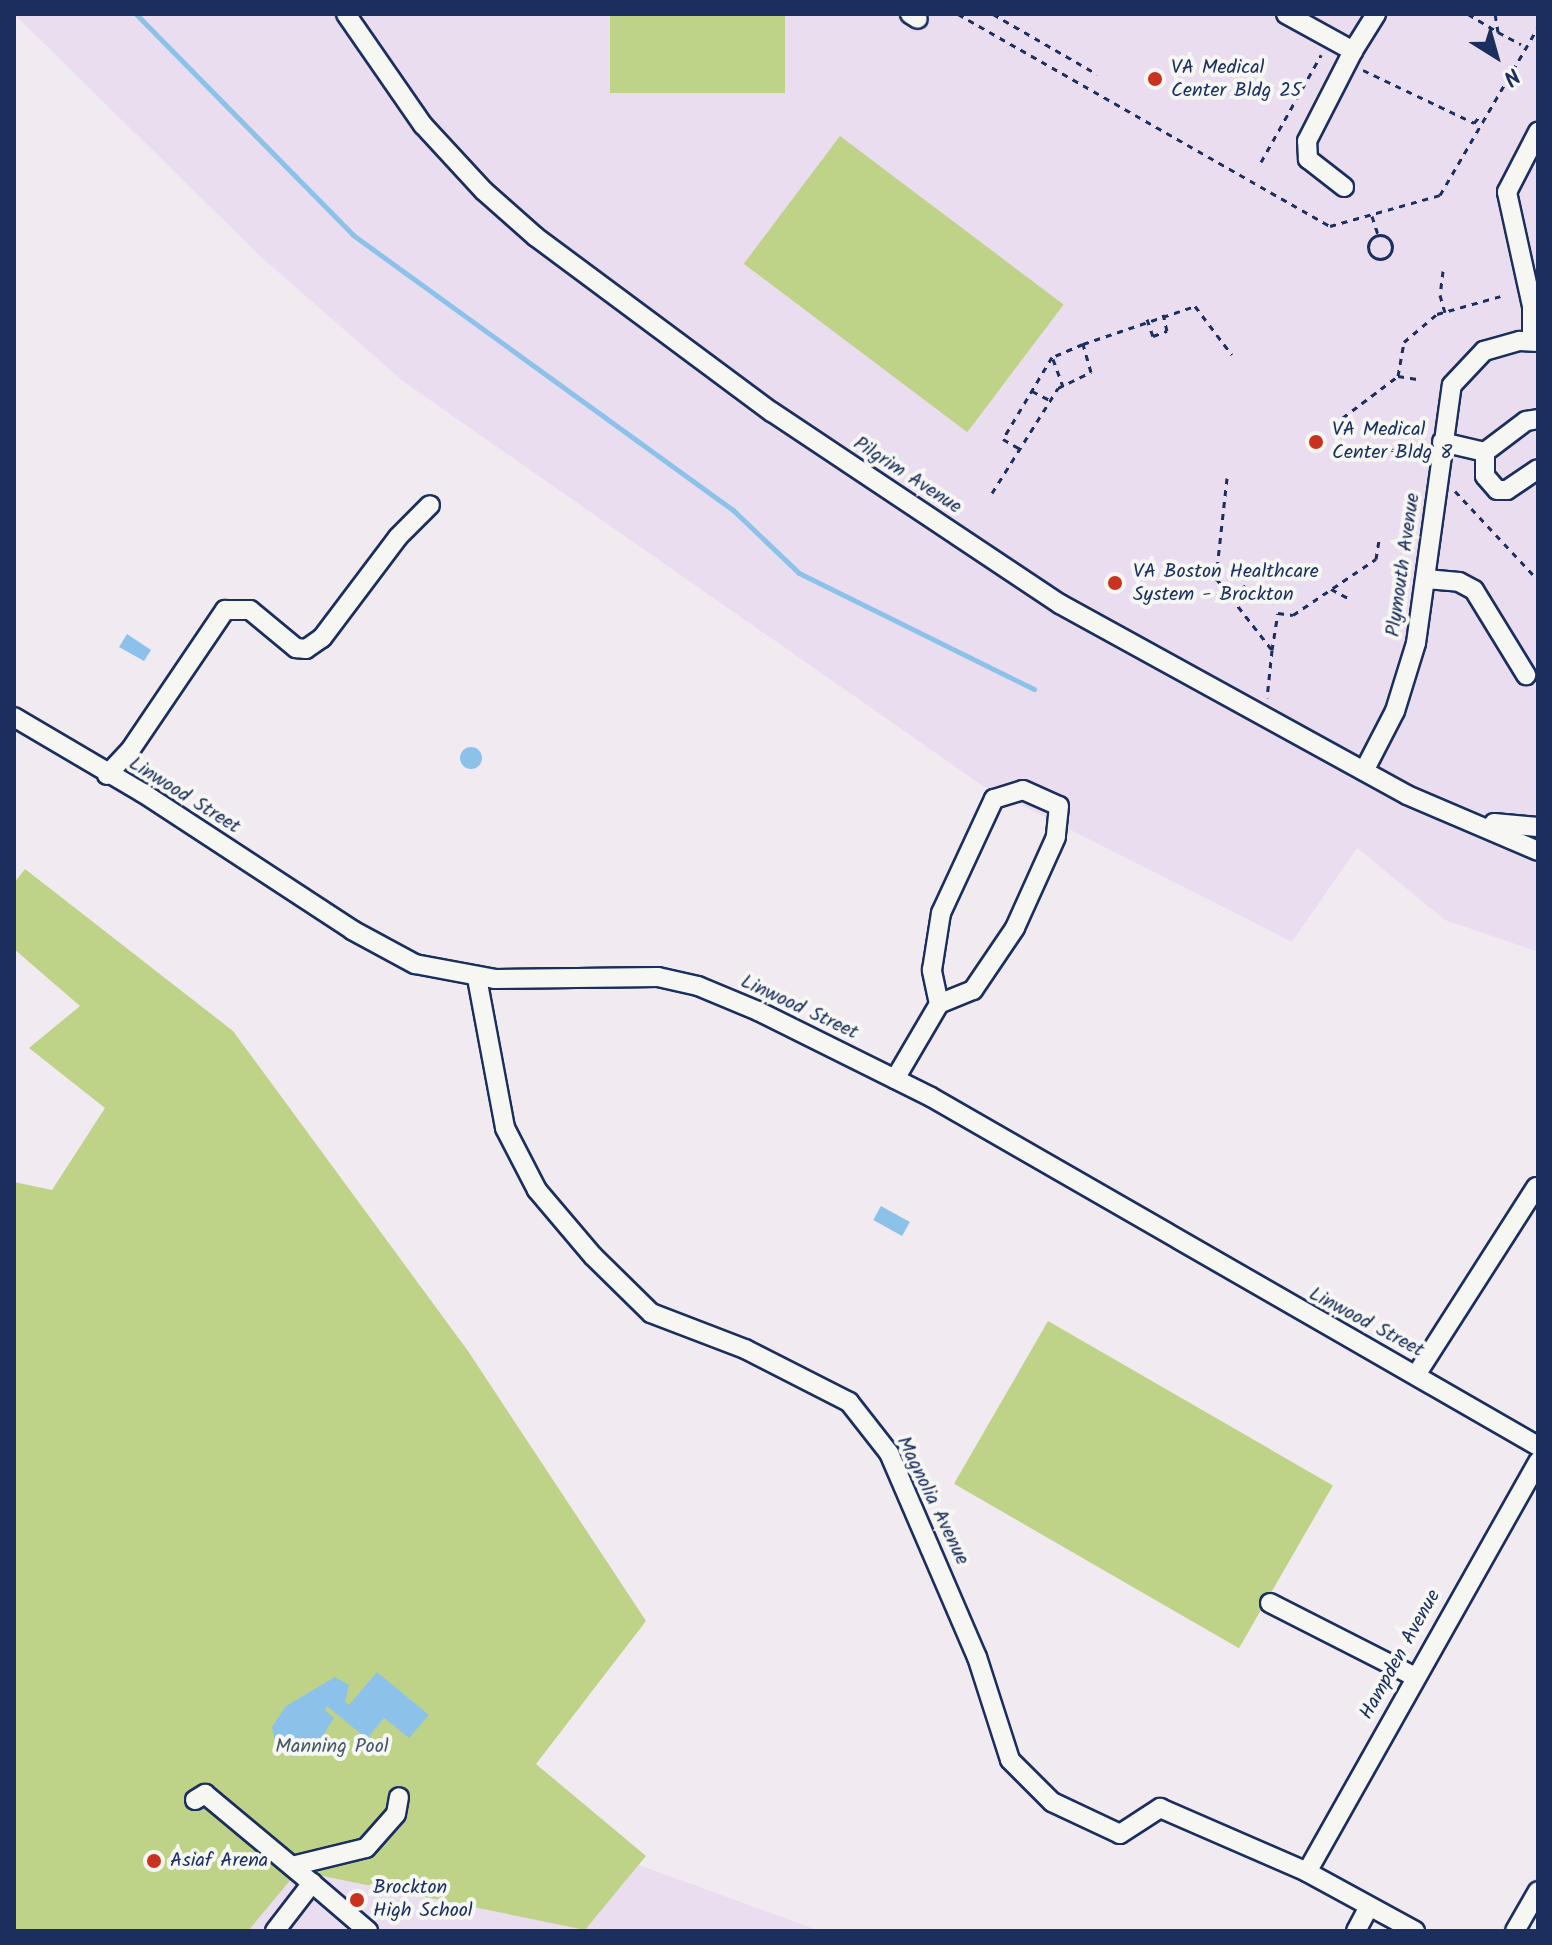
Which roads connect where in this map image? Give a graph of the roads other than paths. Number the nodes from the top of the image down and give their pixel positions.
1 (346, 14) edge
2 (1286, 14) edge
3 (1376, 14) edge
4 (1354, 58) junction
5 (1538, 132) edge
6 (1344, 187) dead end
7 (1535, 342) edge
8 (1538, 419) edge
9 (1442, 442) junction
10 (1485, 452) junction
11 (1538, 469) edge
12 (430, 505) dead end
13 (1426, 579) junction
14 (1526, 675) dead end
15 (14, 717) edge
16 (1364, 771) junction
17 (107, 775) junction
18 (1479, 822) junction
19 (1538, 827) edge
20 (1538, 851) edge
21 (477, 978) junction
22 (939, 1004) junction
23 (895, 1079) junction
24 (1536, 1187) dead end
25 (1416, 1375) junction
26 (1538, 1446) edge
27 (1538, 1462) edge
28 (1270, 1603) dead end
29 (1413, 1676) junction
30 (399, 1797) dead end
31 (195, 1800) dead end
32 (292, 1866) junction
33 (1307, 1872) junction
34 (312, 1883) junction
35 (1538, 1891) edge
36 (1369, 1907) junction
37 (275, 1931) edge
38 (368, 1931) edge
39 (1356, 1931) edge
40 (1415, 1931) edge
41 (1515, 1931) edge

1 - 16 street, Pilgrim Avenue
2 - 4 street
3 - 4 street
4 - 6 street
5 - 7 street, Plymouth Avenue
7 - 9 street, Plymouth Avenue
8 - 10 street
9 - 10 street
9 - 13 street, Plymouth Avenue
10 - 11 street
12 - 17 street
13 - 14 street
13 - 16 street, Plymouth Avenue
15 - 17 street, Linwood Street
16 - 18 street, Pilgrim Avenue
17 - 21 street, Linwood Street
18 - 19 street
18 - 20 street, Pilgrim Avenue
21 - 23 street, Linwood Street
21 - 33 street, Magnolia Avenue
22 - 22 street
22 - 23 street
23 - 25 street, Linwood Street
24 - 25 street
25 - 26 street, Linwood Street
27 - 29 street, Hampden Avenue
28 - 29 street
29 - 33 street, Hampden Avenue
30 - 32 street
31 - 32 street
32 - 34 street
33 - 36 street, Magnolia Avenue
34 - 37 street
34 - 38 street
35 - 41 street
36 - 39 street
36 - 40 street, Magnolia Avenue

